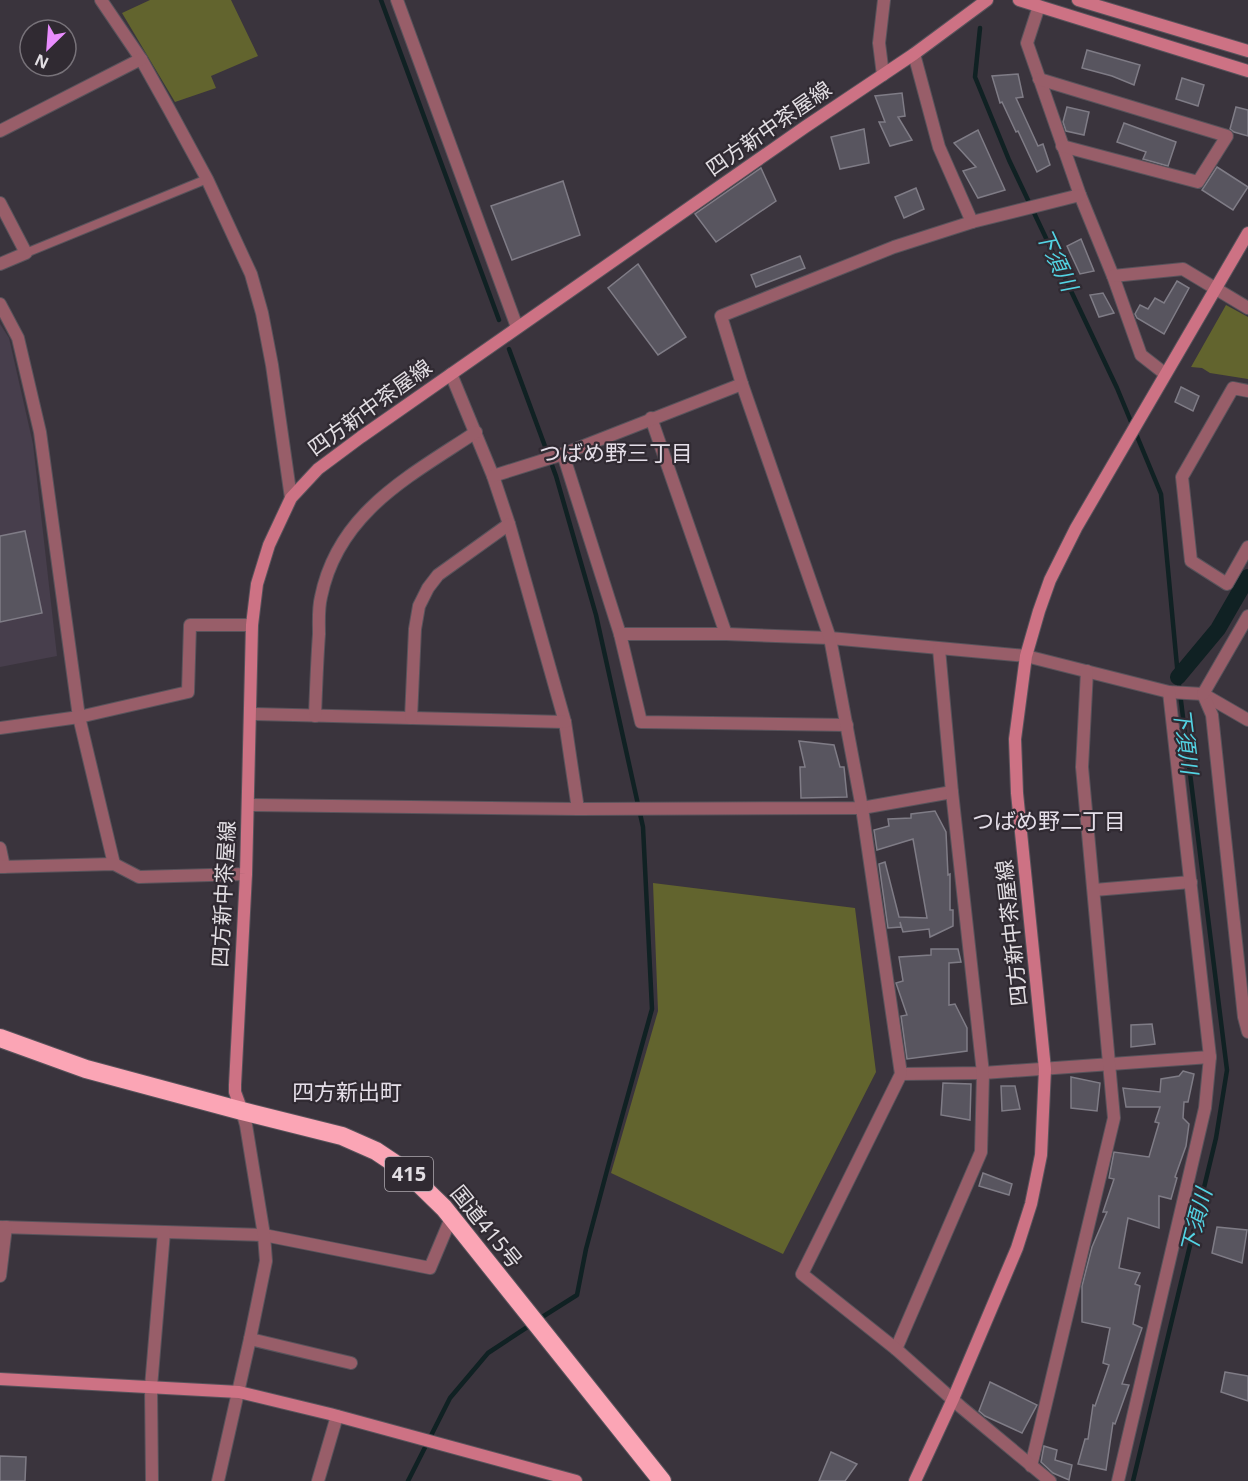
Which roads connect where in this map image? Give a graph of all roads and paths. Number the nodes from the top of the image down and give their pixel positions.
1 (101, 0) edge
2 (397, 0) edge
3 (884, 0) edge
4 (987, 0) edge
5 (1019, 0) edge
6 (1078, 0) edge
7 (1039, 6) junction
8 (1248, 51) edge
9 (914, 54) junction
10 (141, 59) junction
11 (1248, 71) edge
12 (883, 75) junction
13 (1039, 79) junction
14 (0, 131) edge
15 (1062, 146) junction
16 (207, 179) junction
17 (1080, 195) junction
18 (0, 202) edge
19 (972, 222) junction
20 (1248, 232) edge
21 (26, 253) junction
22 (0, 264) edge
23 (1113, 276) junction
24 (1215, 289) junction
25 (0, 304) edge
26 (1248, 308) edge
27 (517, 327) junction
28 (451, 374) junction
29 (1164, 374) junction
30 (742, 384) junction
31 (1248, 392) edge
32 (651, 418) junction
33 (476, 432) junction
34 (563, 454) junction
35 (493, 476) junction
36 (291, 498) junction
37 (509, 524) junction
38 (1248, 547) edge
39 (1248, 616) edge
40 (252, 625) junction
41 (620, 634) junction
42 (726, 634) junction
43 (830, 638) junction
44 (939, 649) junction
45 (1026, 656) junction
46 (1088, 671) junction
47 (1169, 692) junction
48 (1203, 694) junction
49 (250, 714) junction
50 (315, 716) junction
51 (79, 717) junction
52 (411, 718) junction
53 (1248, 720) edge
54 (565, 722) junction
55 (847, 726) junction
56 (0, 728) edge
57 (952, 792) junction
58 (248, 805) junction
59 (862, 808) junction
60 (578, 809) junction
61 (0, 848) edge
62 (114, 864) junction
63 (2, 867) edge
64 (246, 874) junction
65 (1191, 882) junction
66 (1094, 890) junction
67 (1248, 1032) edge
68 (0, 1038) edge
69 (1210, 1057) junction
70 (1110, 1064) junction
71 (1045, 1069) junction
72 (983, 1072) junction
73 (901, 1074) junction
74 (242, 1111) junction
75 (451, 1218) junction
76 (3, 1227) edge
77 (164, 1232) junction
78 (264, 1234) junction
79 (0, 1276) edge
80 (250, 1339) junction
81 (896, 1349) junction
82 (351, 1363) dead end
83 (0, 1379) edge
84 (151, 1387) junction
85 (239, 1392) junction
86 (952, 1399) junction
87 (337, 1416) junction
88 (1031, 1466) junction
89 (152, 1481) edge
90 (218, 1481) edge
91 (318, 1481) edge
92 (576, 1481) edge
93 (662, 1481) edge
94 (915, 1481) edge
95 (1050, 1481) edge
96 (1118, 1481) edge

1 - 10 street
2 - 27 street
3 - 12 street
4 - 9 main road, 四方新中茶屋線
5 - 7 main road
6 - 8 main road
7 - 11 main road
7 - 13 street
9 - 12 main road, 四方新中茶屋線
9 - 19 street
10 - 14 street
10 - 16 street
12 - 27 main road, 四方新中茶屋線
13 - 15 street
13 - 15 street
15 - 17 street
16 - 21 lane
16 - 36 street
17 - 19 street
17 - 23 street
18 - 21 street
19 - 30 street
20 - 24 main road, 四方新中茶屋線
21 - 22 street
23 - 24 street
23 - 29 street
24 - 26 street
24 - 29 main road, 四方新中茶屋線
25 - 51 street
27 - 28 main road, 四方新中茶屋線
28 - 33 street
28 - 36 main road, 四方新中茶屋線
29 - 45 main road, 四方新中茶屋線
30 - 32 street
30 - 43 street
31 - 38 street
32 - 34 street
32 - 42 street
33 - 35 street
33 - 50 street
34 - 35 street
34 - 41 street
35 - 37 street
36 - 40 main road, 四方新中茶屋線
37 - 52 street
37 - 54 street
39 - 48 street
40 - 49 main road, 四方新中茶屋線
40 - 51 street
41 - 42 street
41 - 55 street
42 - 43 street
43 - 44 street
43 - 55 street
44 - 45 street
44 - 57 street
45 - 46 street
45 - 71 main road, 四方新中茶屋線
46 - 47 street
46 - 66 street
47 - 48 street
47 - 65 street
48 - 53 street
48 - 67 street
49 - 50 street
49 - 58 main road, 四方新中茶屋線
50 - 52 street
51 - 56 street
51 - 62 street
52 - 54 street
54 - 60 street
55 - 59 street
57 - 59 street
57 - 72 street
58 - 60 street
58 - 64 main road, 四方新中茶屋線
59 - 60 street
59 - 73 street
61 - 63 street
62 - 63 street
62 - 64 street
64 - 74 main road, 四方新中茶屋線
65 - 66 street
65 - 69 street
66 - 70 street
68 - 74 highway, 国道415号 / 415
69 - 70 street
69 - 96 street
70 - 71 street
70 - 88 street
71 - 72 street
71 - 86 main road, 四方新中茶屋線
72 - 73 street
72 - 81 street
73 - 81 street
74 - 75 highway, 国道415号 / 415
74 - 78 street
75 - 78 street
75 - 93 highway, 国道415号 / 415
76 - 77 street
76 - 79 street
77 - 78 street
77 - 84 street
78 - 80 street
80 - 82 street
80 - 85 street
81 - 86 street
83 - 84 main road
84 - 85 main road
84 - 89 street
85 - 87 main road
85 - 90 street
86 - 88 street
86 - 94 main road, 四方新中茶屋線
87 - 91 street
87 - 92 main road
88 - 95 street

